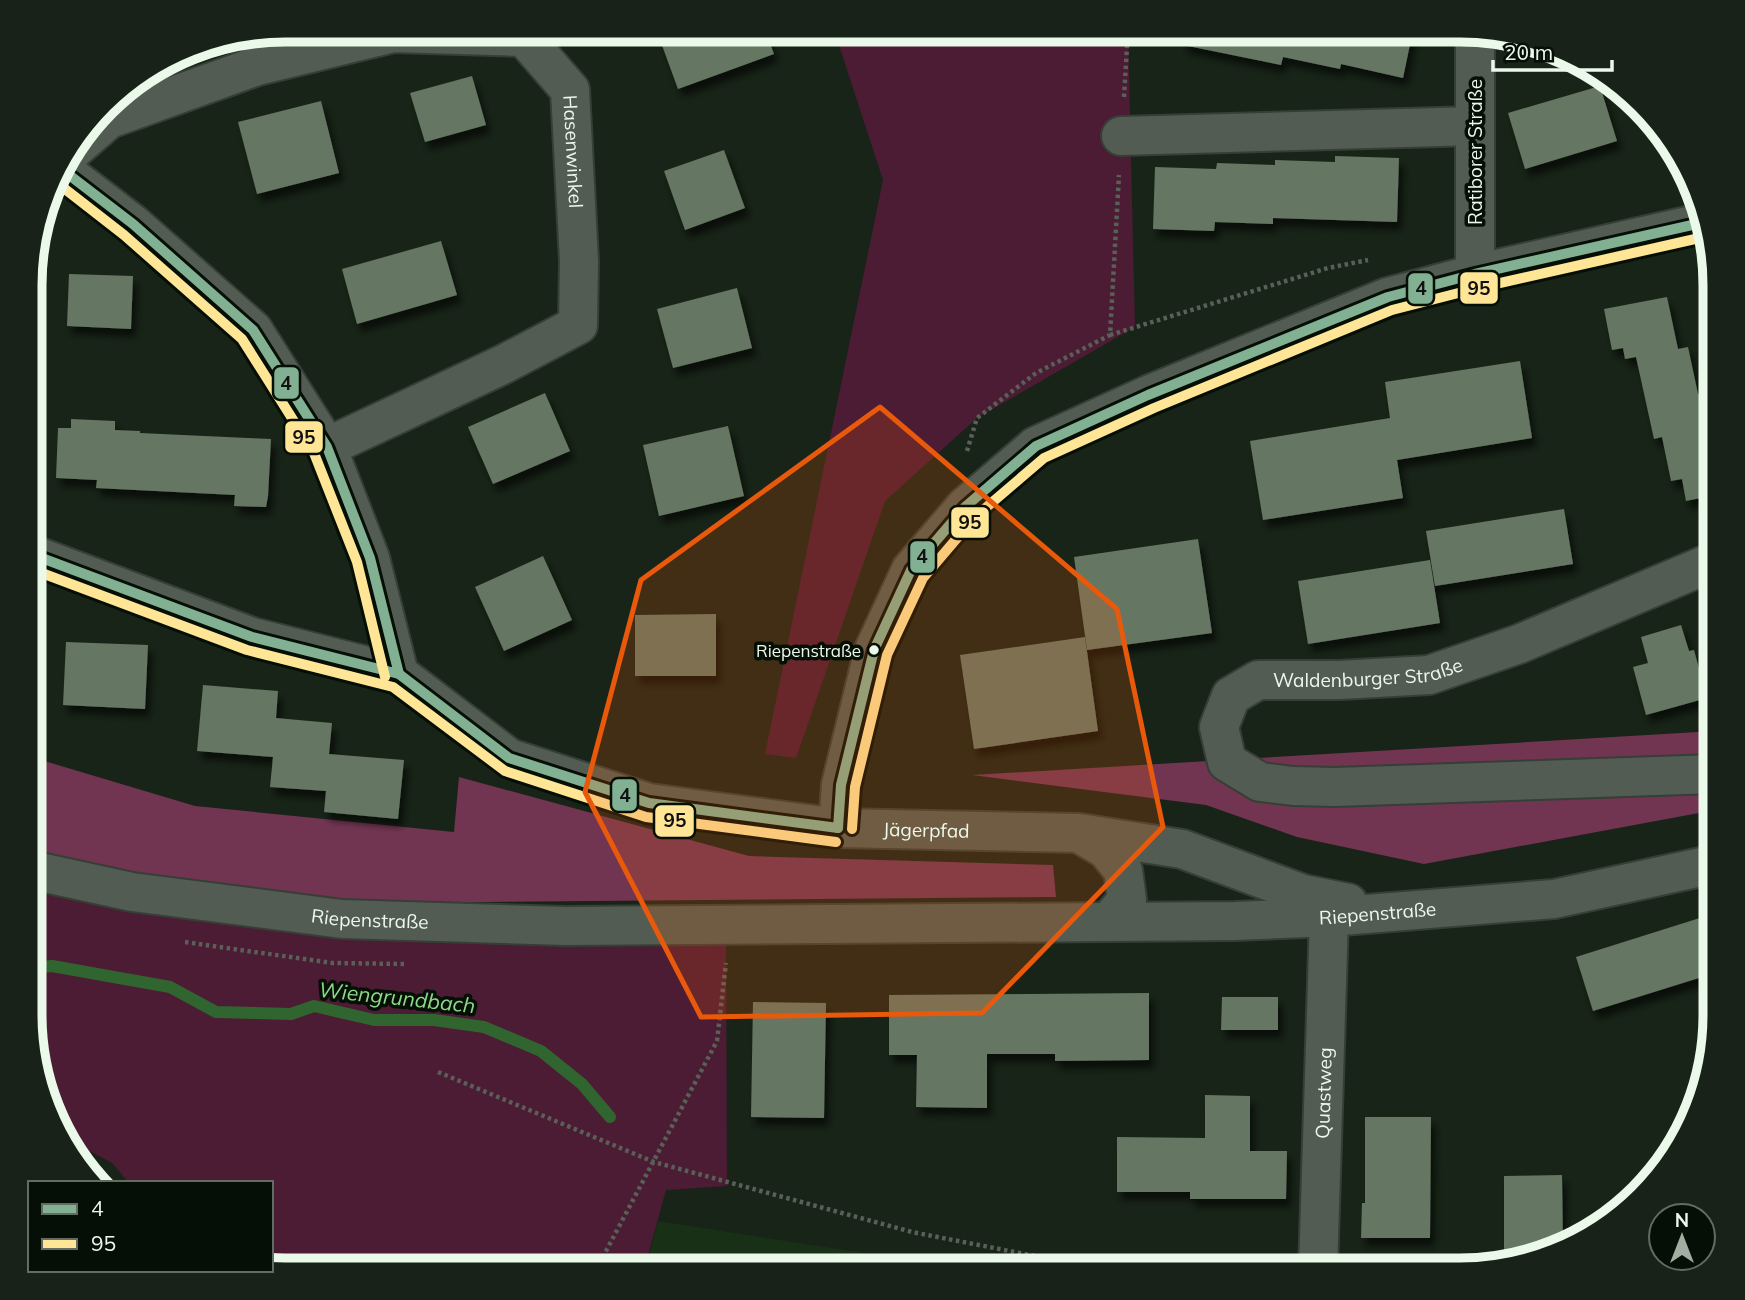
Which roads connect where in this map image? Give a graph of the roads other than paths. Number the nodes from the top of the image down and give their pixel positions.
1 (356, 42) edge
2 (529, 42) edge
3 (1475, 43) edge
4 (1475, 126) junction
5 (100, 127) edge
6 (1121, 136) road end
7 (69, 175) edge
8 (1695, 224) edge
9 (1475, 274) junction
10 (327, 447) junction
11 (42, 558) edge
12 (1703, 566) edge
13 (400, 674) junction
14 (1702, 774) edge
15 (838, 828) junction
16 (1079, 833) junction
17 (1702, 867) edge
18 (43, 873) edge
19 (1395, 912) junction
20 (1329, 917) junction
21 (1109, 921) junction
22 (1318, 1258) edge

1 - 5 street, Hasenwinkel
2 - 10 street, Hasenwinkel
3 - 4 street, Ratiborer Straße
4 - 6 street
4 - 9 street, Ratiborer Straße
7 - 10 street
8 - 9 street
9 - 15 street
10 - 13 street
11 - 13 street, Jägerpfad
12 - 14 street, Waldenburger Straße
13 - 15 street, Jägerpfad
15 - 16 street, Jägerpfad
16 - 19 street, Jägerpfad
16 - 21 street
17 - 19 street, Riepenstraße
18 - 21 street, Riepenstraße
19 - 20 street, Riepenstraße
20 - 21 street, Riepenstraße
20 - 22 street, Quastweg

